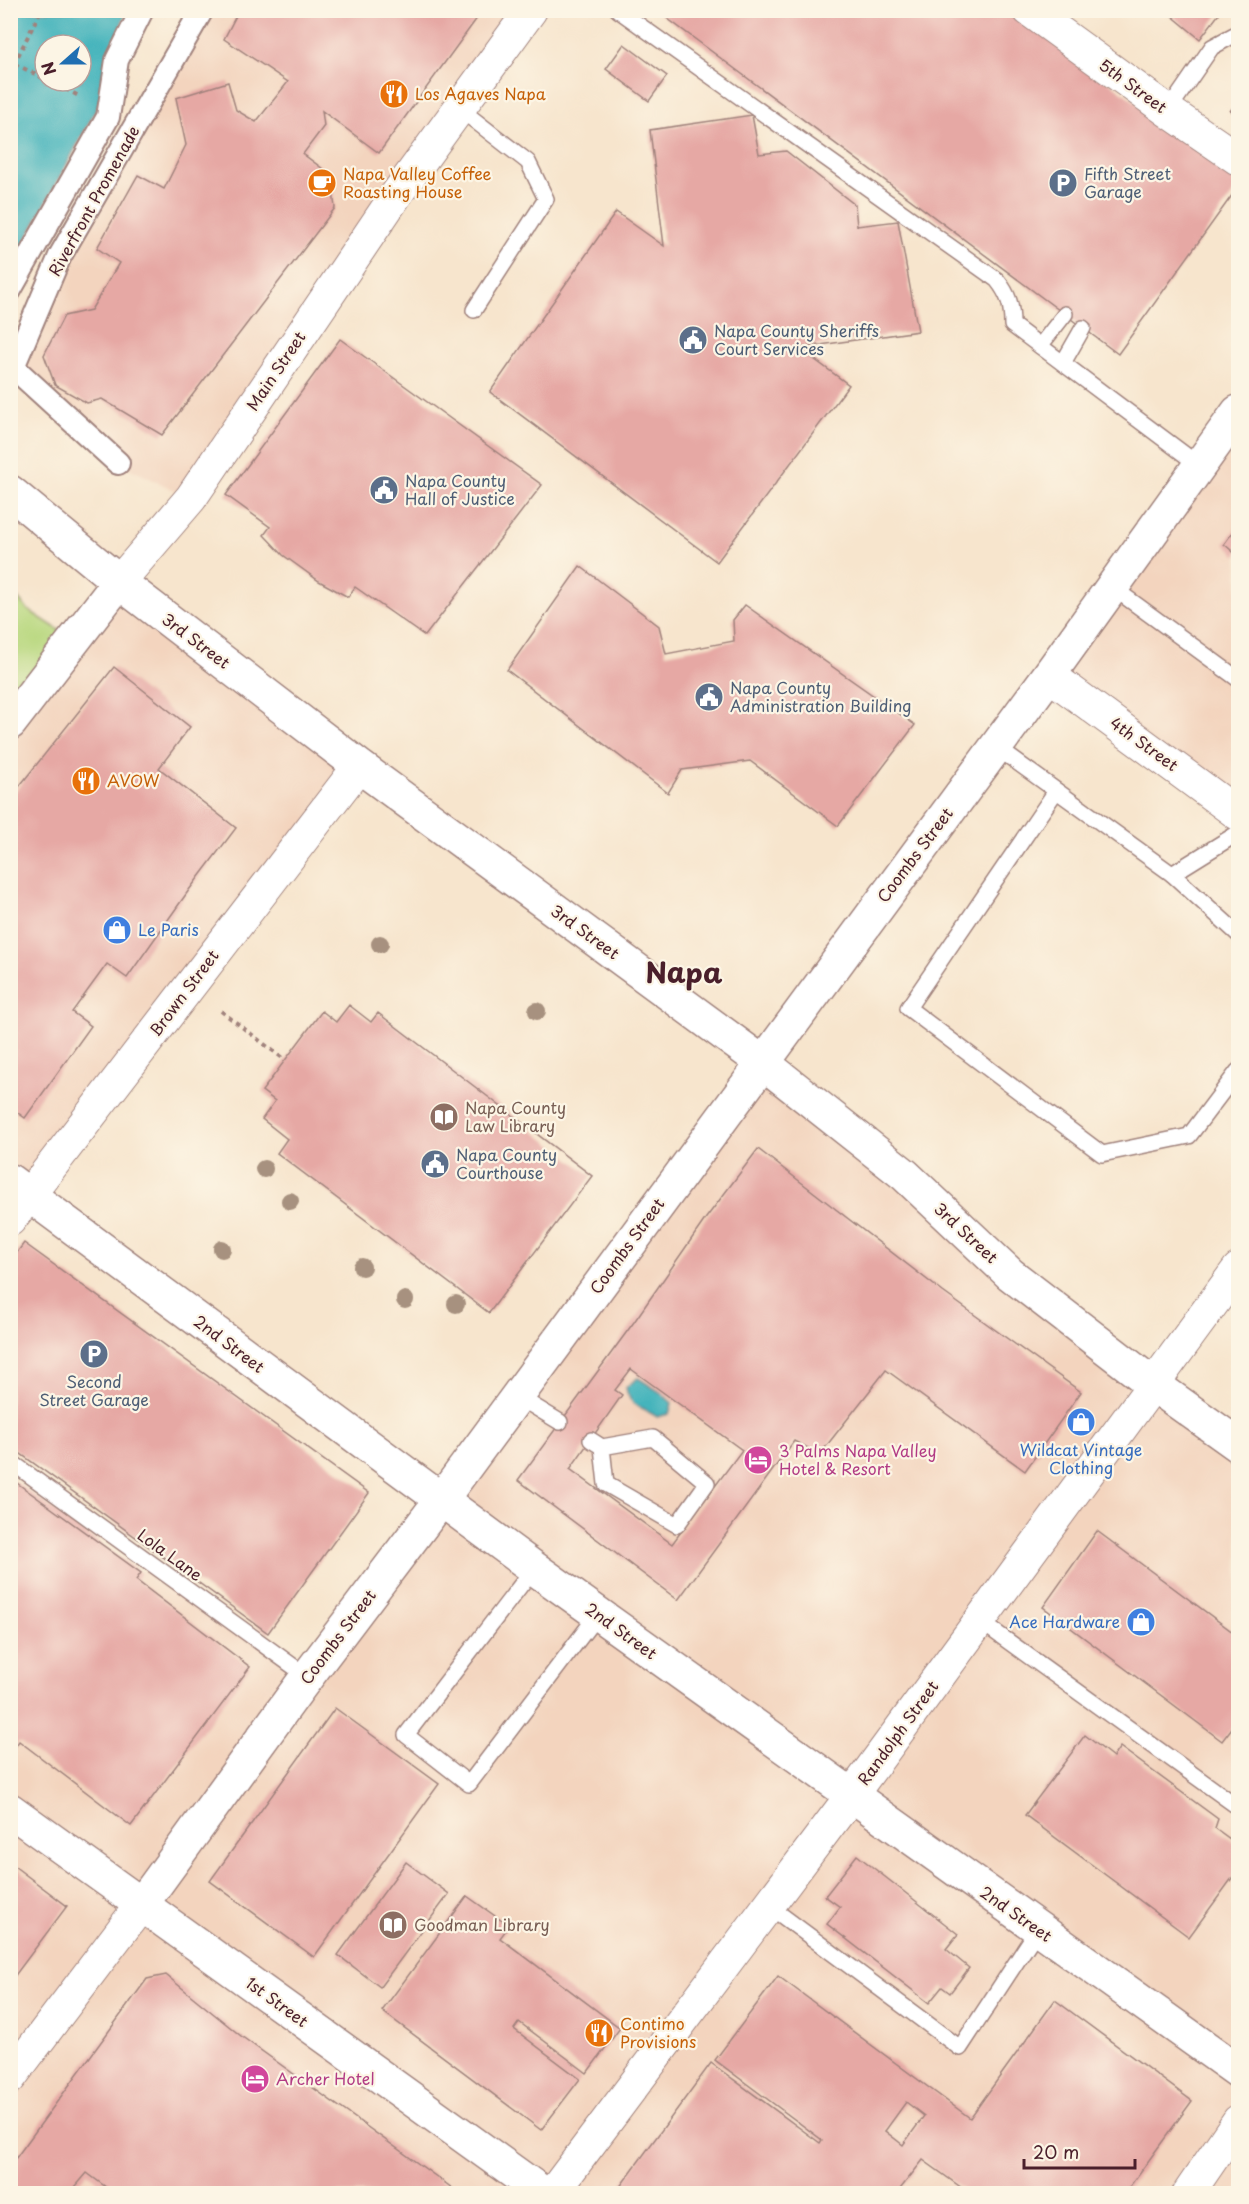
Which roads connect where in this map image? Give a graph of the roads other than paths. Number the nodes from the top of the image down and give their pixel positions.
1 (142, 10) edge
2 (202, 10) edge
3 (531, 10) edge
4 (618, 10) edge
5 (1029, 10) edge
6 (1239, 36) edge
7 (460, 109) junction
8 (1168, 111) junction
9 (1239, 159) edge
10 (10, 290) edge
11 (474, 310) dead end
12 (1065, 314) dead end
13 (1083, 328) dead end
14 (1040, 346) junction
15 (1063, 363) junction
16 (1239, 412) edge
17 (117, 463) dead end
18 (1200, 466) junction
19 (10, 492) edge
20 (119, 582) junction
21 (1112, 587) junction
22 (1049, 675) junction
23 (1239, 679) edge
24 (10, 723) edge
25 (996, 747) junction
26 (358, 765) junction
27 (1056, 791) junction
28 (1239, 814) edge
29 (1239, 833) edge
30 (1172, 874) junction
31 (1239, 934) edge
32 (762, 1062) junction
33 (1239, 1071) edge
34 (17, 1199) edge
35 (1239, 1269) edge
36 (1154, 1385) junction
37 (517, 1396) junction
38 (560, 1422) dead end
39 (596, 1443) joint
40 (1239, 1445) edge
41 (10, 1461) edge
42 (441, 1500) junction
43 (534, 1568) junction
44 (598, 1614) junction
45 (980, 1621) junction
46 (308, 1677) junction
47 (851, 1796) junction
48 (1239, 1807) edge
49 (10, 1810) edge
50 (141, 1905) junction
51 (768, 1906) junction
52 (1038, 1929) junction
53 (1239, 2071) edge
54 (10, 2078) edge
55 (1239, 2121) edge
56 (544, 2193) edge
57 (552, 2193) edge
58 (1188, 2193) edge

1 - 10 street, Riverfront Promenade
2 - 17 street, Riverfront Promenade
3 - 7 street, Main Street
4 - 14 lane
5 - 8 street, 5th Street
6 - 8 lane
7 - 11 lane
7 - 20 street, Main Street
8 - 9 street, 5th Street
12 - 14 lane
13 - 15 lane
14 - 15 lane
15 - 18 lane
16 - 18 street, Coombs Street
18 - 21 street, Coombs Street
19 - 20 street, 3rd Street
20 - 24 street, Main Street
20 - 26 street, 3rd Street
21 - 22 street, Coombs Street
21 - 23 lane
22 - 25 street, Coombs Street
22 - 28 street, 4th Street
25 - 27 lane
25 - 32 street, Coombs Street
26 - 32 street, 3rd Street
26 - 34 street, Brown Street
27 - 30 lane
27 - 33 lane
29 - 30 lane
30 - 31 lane
32 - 36 street, 3rd Street
32 - 37 street, Coombs Street
34 - 42 street, 2nd Street
35 - 36 street, Randolph Street
36 - 40 street, 3rd Street
36 - 45 street, Randolph Street
37 - 38 lane
37 - 42 street, Coombs Street
39 - 39 lane
41 - 46 lane, Lola Lane
42 - 43 street, 2nd Street
42 - 46 street, Coombs Street
43 - 44 street, 2nd Street
43 - 44 lane
44 - 47 street, 2nd Street
45 - 47 street, Randolph Street
45 - 48 lane
46 - 50 street, Coombs Street
47 - 51 street, Randolph Street
47 - 52 street, 2nd Street
49 - 50 street, 1st Street
50 - 54 street, Coombs Street
50 - 56 street, 1st Street
51 - 52 lane
51 - 57 street, Randolph Street
52 - 53 street, 2nd Street
55 - 58 street

